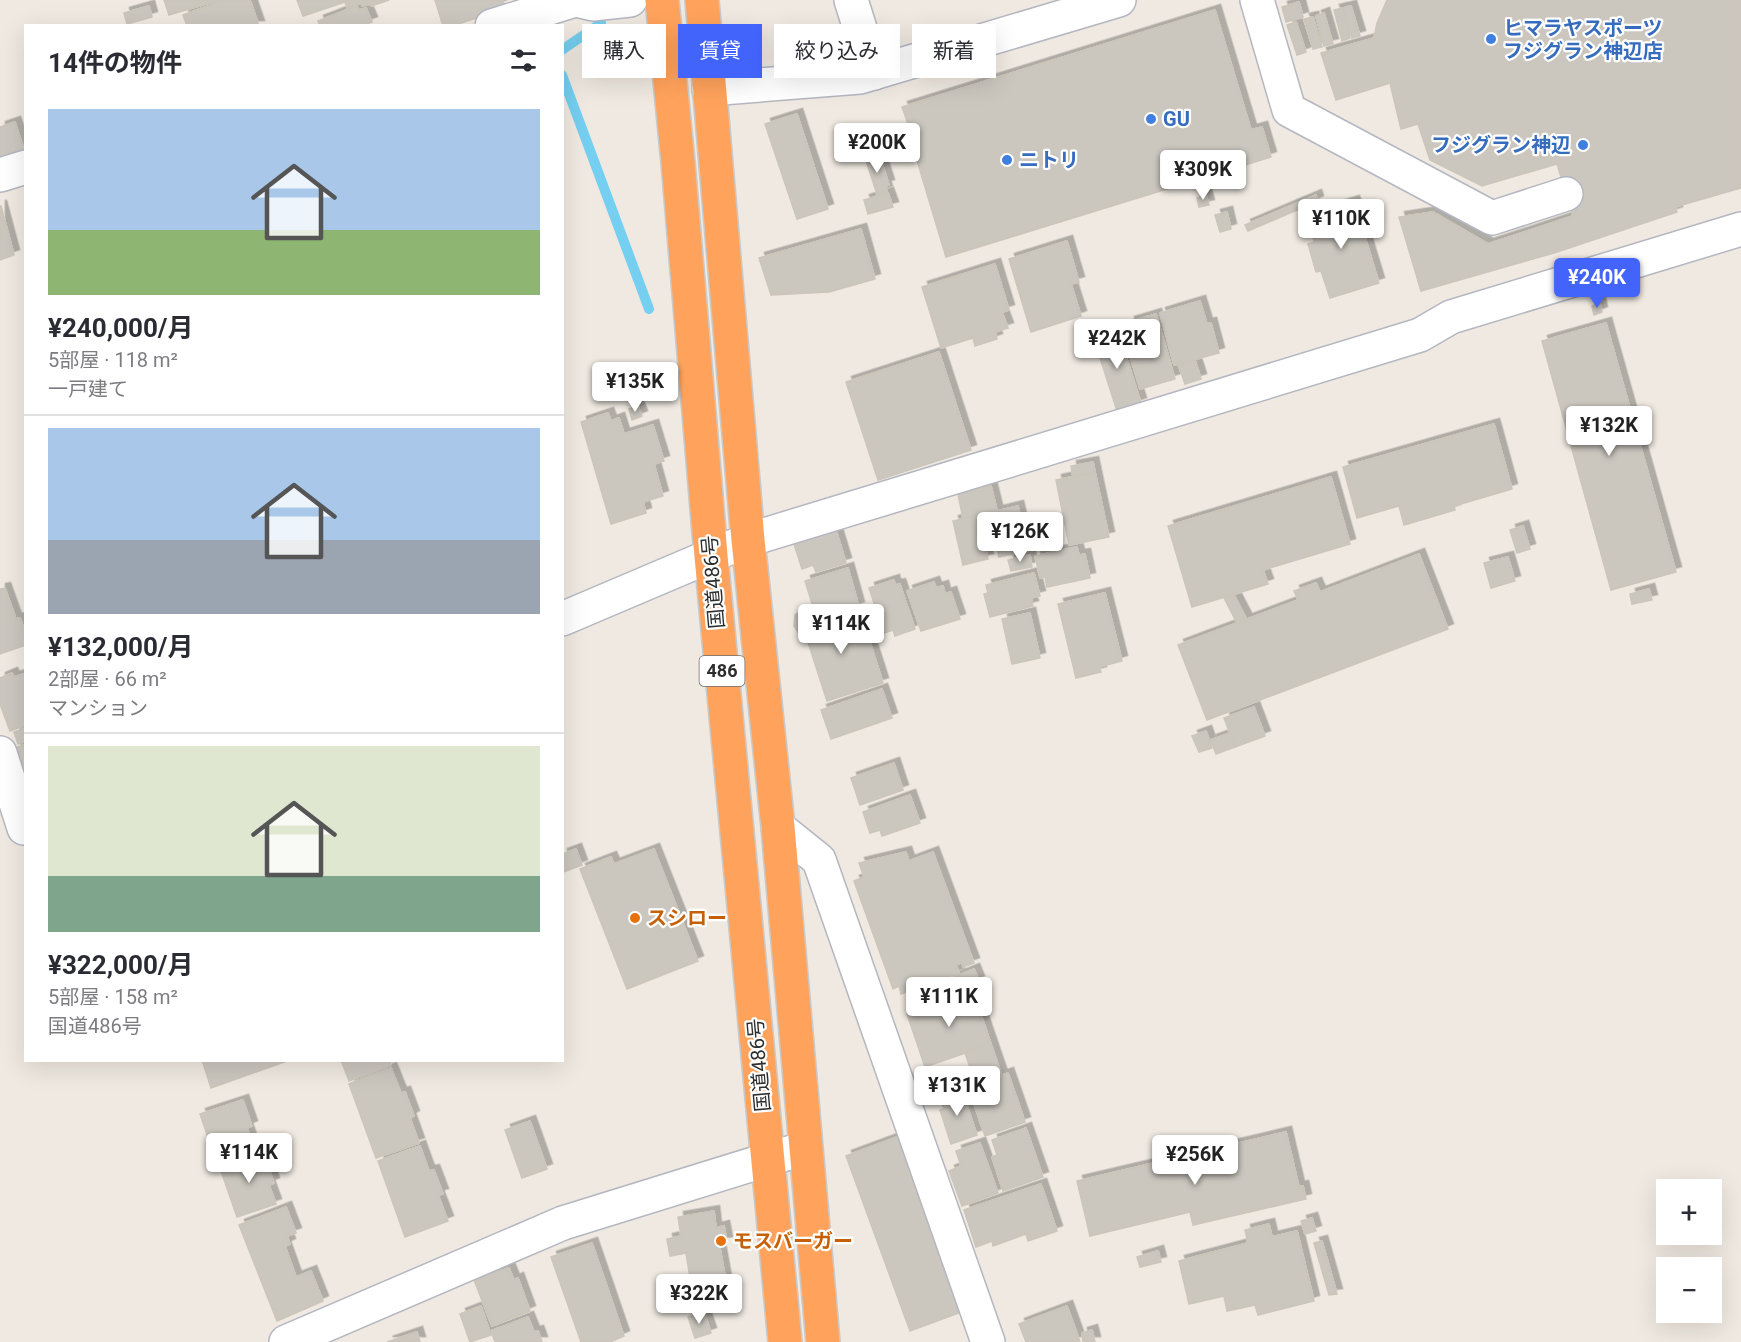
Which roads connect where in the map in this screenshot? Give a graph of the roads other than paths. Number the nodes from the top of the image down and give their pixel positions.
1 (575, 0) edge
2 (630, 0) edge
3 (662, 0) edge
4 (702, 0) edge
5 (851, 0) edge
6 (1119, 0) edge
7 (1259, 7) edge
8 (498, 24) edge
9 (859, 24) edge
10 (900, 65) edge
11 (847, 78) edge
12 (709, 89) junction
13 (24, 168) edge
14 (0, 175) edge
15 (1566, 194) dead end
16 (1741, 229) edge
17 (748, 540) junction
18 (711, 556) junction
19 (564, 618) edge
20 (0, 753) edge
21 (778, 828) junction
22 (17, 832) edge
23 (805, 1148) junction
24 (768, 1159) junction
25 (286, 1342) edge
26 (785, 1342) edge
27 (823, 1342) edge
28 (988, 1342) edge

1 - 2 street
1 - 8 street
3 - 18 highway, 国道486号 / 486
4 - 12 highway, 国道486号 / 486
5 - 9 street
6 - 10 street
7 - 15 street
11 - 12 street
12 - 17 highway, 国道486号 / 486
13 - 14 street
16 - 17 street
17 - 18 street
17 - 21 highway, 国道486号 / 486
18 - 19 street
18 - 24 highway, 国道486号 / 486
20 - 22 street
21 - 23 highway, 国道486号 / 486
21 - 28 street
23 - 24 street
23 - 27 highway, 国道486号 / 486
24 - 25 street
24 - 26 highway, 国道486号 / 486

